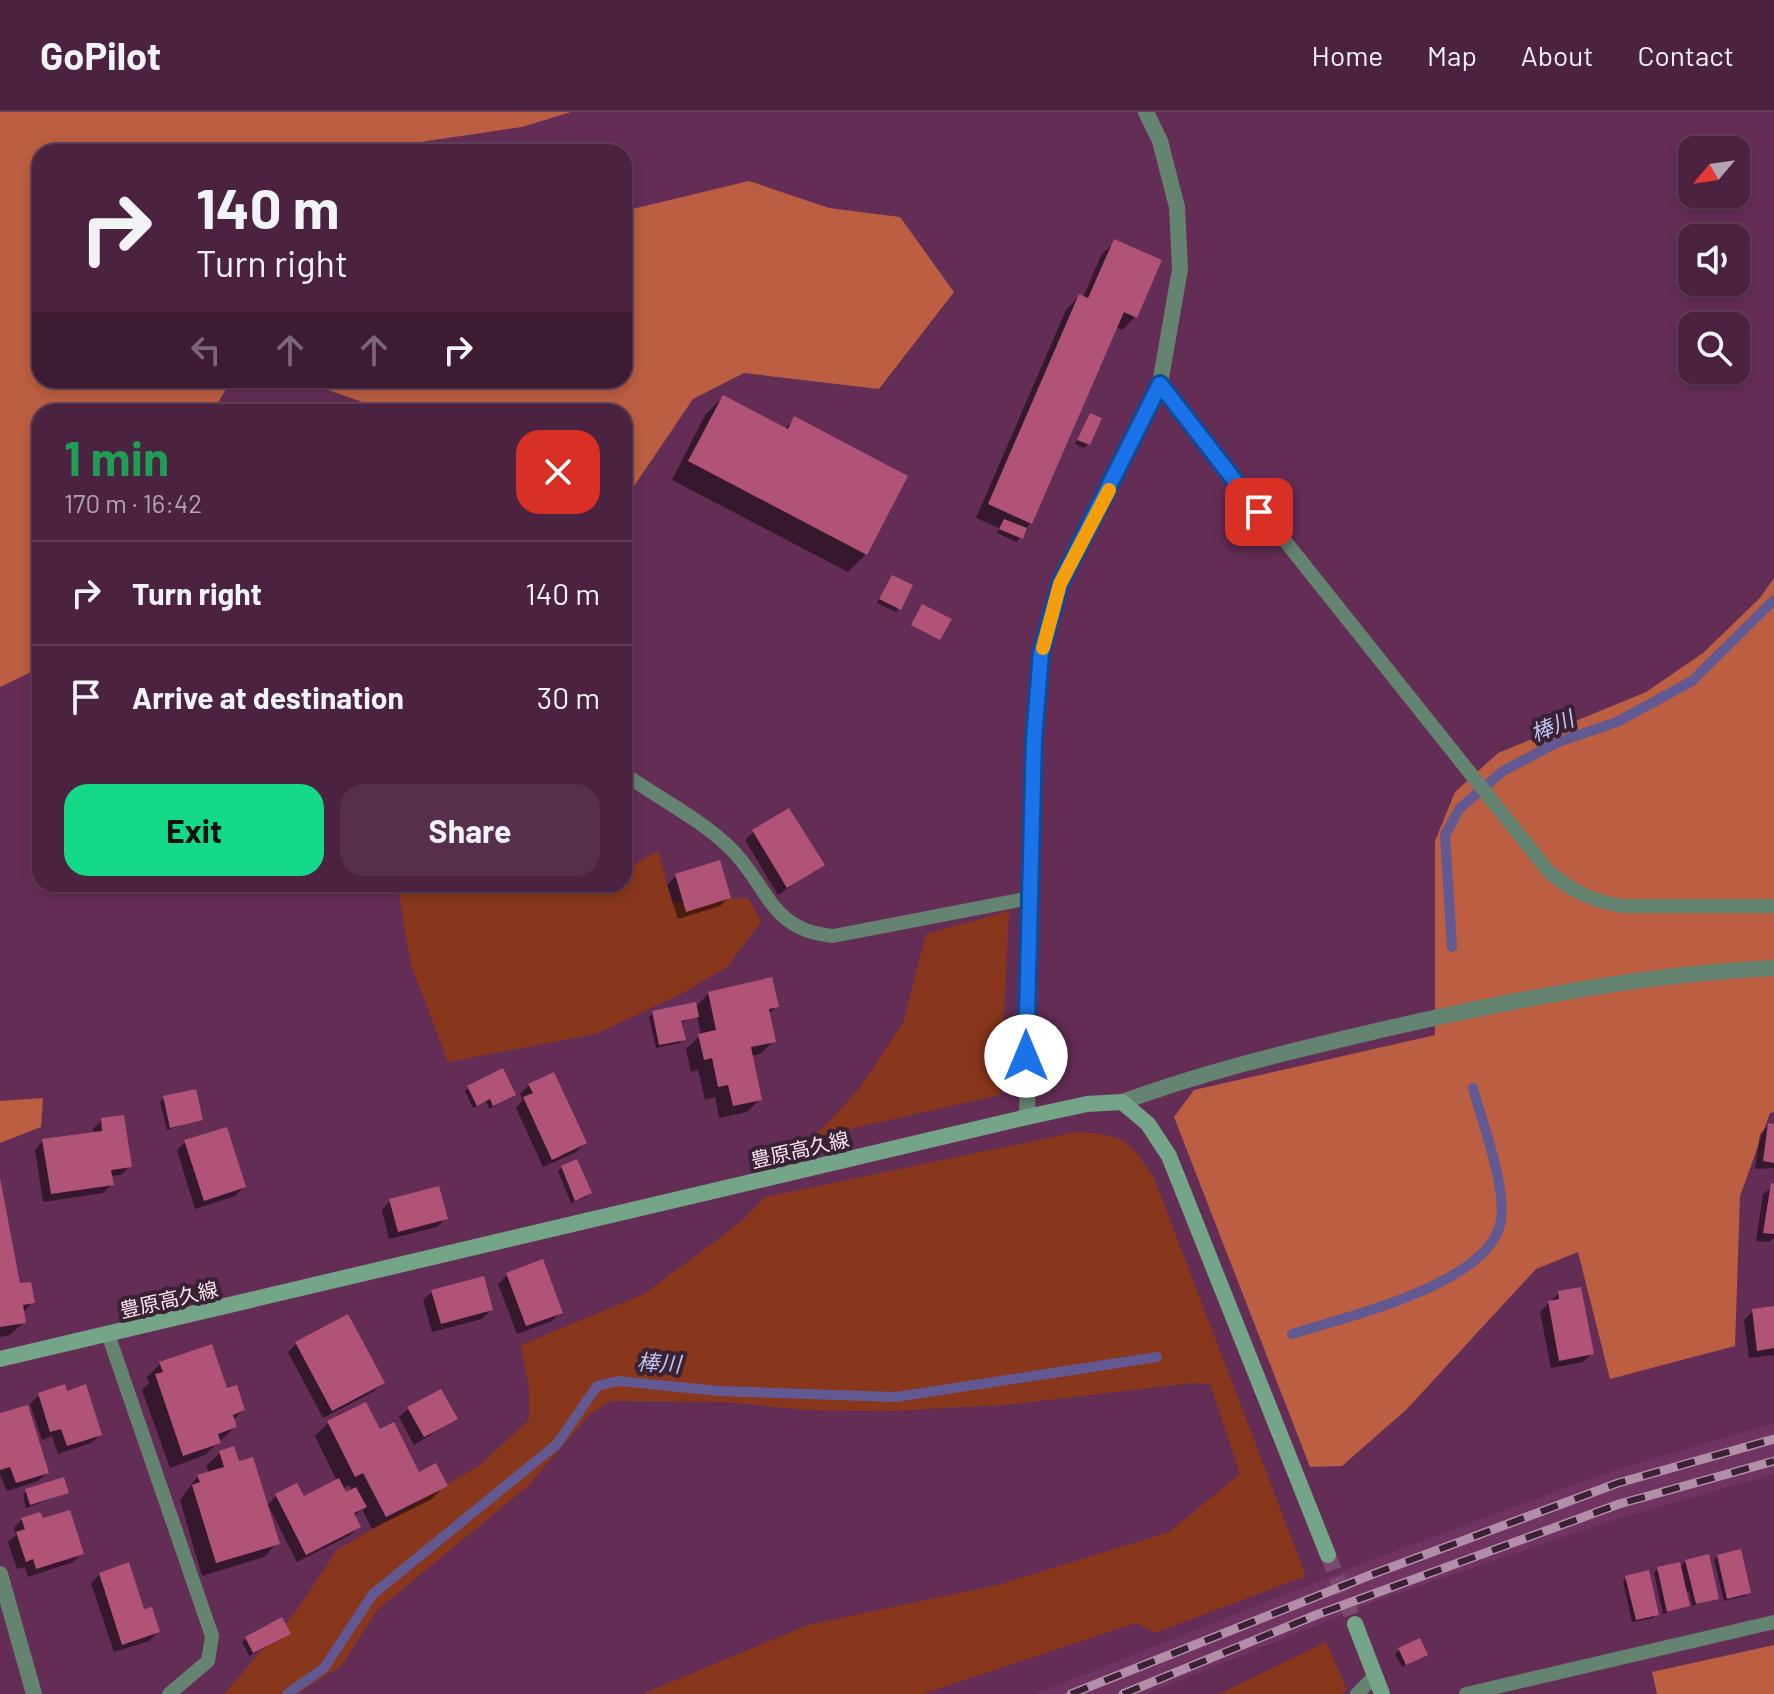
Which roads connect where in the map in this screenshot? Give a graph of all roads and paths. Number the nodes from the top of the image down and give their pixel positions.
1 (1146, 112) edge
2 (1160, 384) junction
3 (632, 779) edge
4 (1030, 898) junction
5 (1774, 906) edge
6 (1774, 968) edge
7 (1122, 1102) junction
8 (1027, 1117) junction
9 (108, 1334) junction
10 (0, 1359) edge
11 (1328, 1555) tunnel mouth
12 (0, 1575) edge
13 (1774, 1622) edge
14 (1355, 1624) tunnel mouth
15 (1375, 1676) junction
16 (34, 1694) edge
17 (169, 1694) edge
18 (1357, 1694) edge
19 (1382, 1694) edge
20 (1466, 1694) edge

1 - 2 street
2 - 4 street
2 - 5 lane
3 - 4 lane
4 - 8 street
6 - 7 street
7 - 8 main road, 豊原高久線
7 - 11 main road
8 - 9 main road, 豊原高久線
9 - 10 main road, 豊原高久線
9 - 17 lane
12 - 16 street
13 - 20 lane
14 - 15 main road
15 - 18 lane
15 - 19 main road

